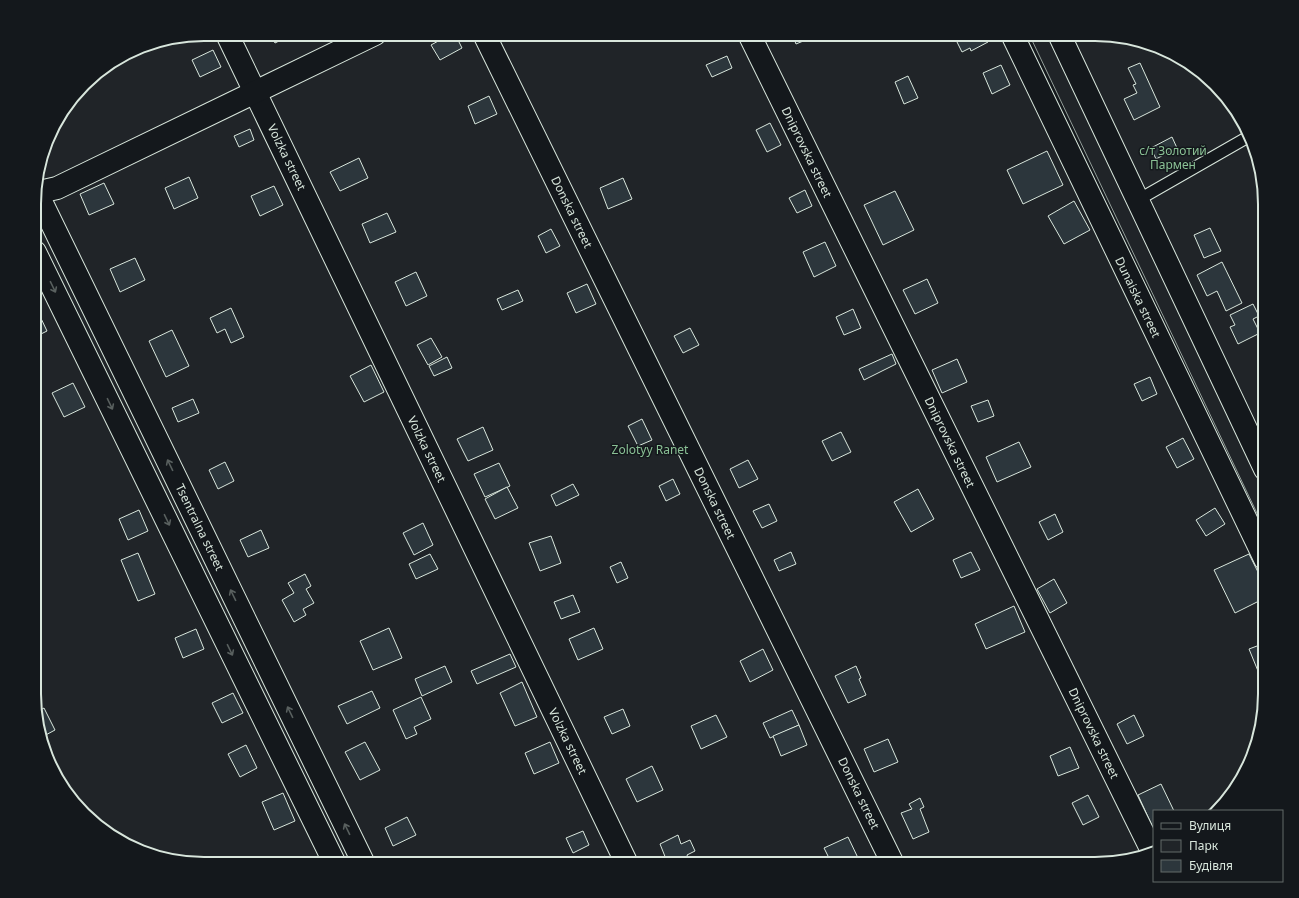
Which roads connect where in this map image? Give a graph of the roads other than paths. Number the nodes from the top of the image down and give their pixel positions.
1 (230, 41) edge
2 (361, 41) edge
3 (487, 41) edge
4 (752, 41) edge
5 (1015, 41) edge
6 (1062, 41) edge
7 (255, 92) junction
8 (1245, 139) edge
9 (41, 191) edge
10 (1138, 200) junction
11 (41, 202) edge
12 (41, 264) edge
13 (1258, 454) edge
14 (1258, 544) edge
15 (1150, 847) edge
16 (332, 857) edge
17 (361, 857) edge
18 (624, 857) edge
19 (891, 857) edge

1 - 7 street, Volzka street
2 - 7 street
3 - 19 street, Donska street
4 - 15 street, Dniprovska street
5 - 14 street, Dunaiska street
6 - 10 street
7 - 9 street
7 - 18 street, Volzka street
8 - 10 lane
10 - 13 street
17 -> 11 street, Tsentralna street
12 -> 16 street

